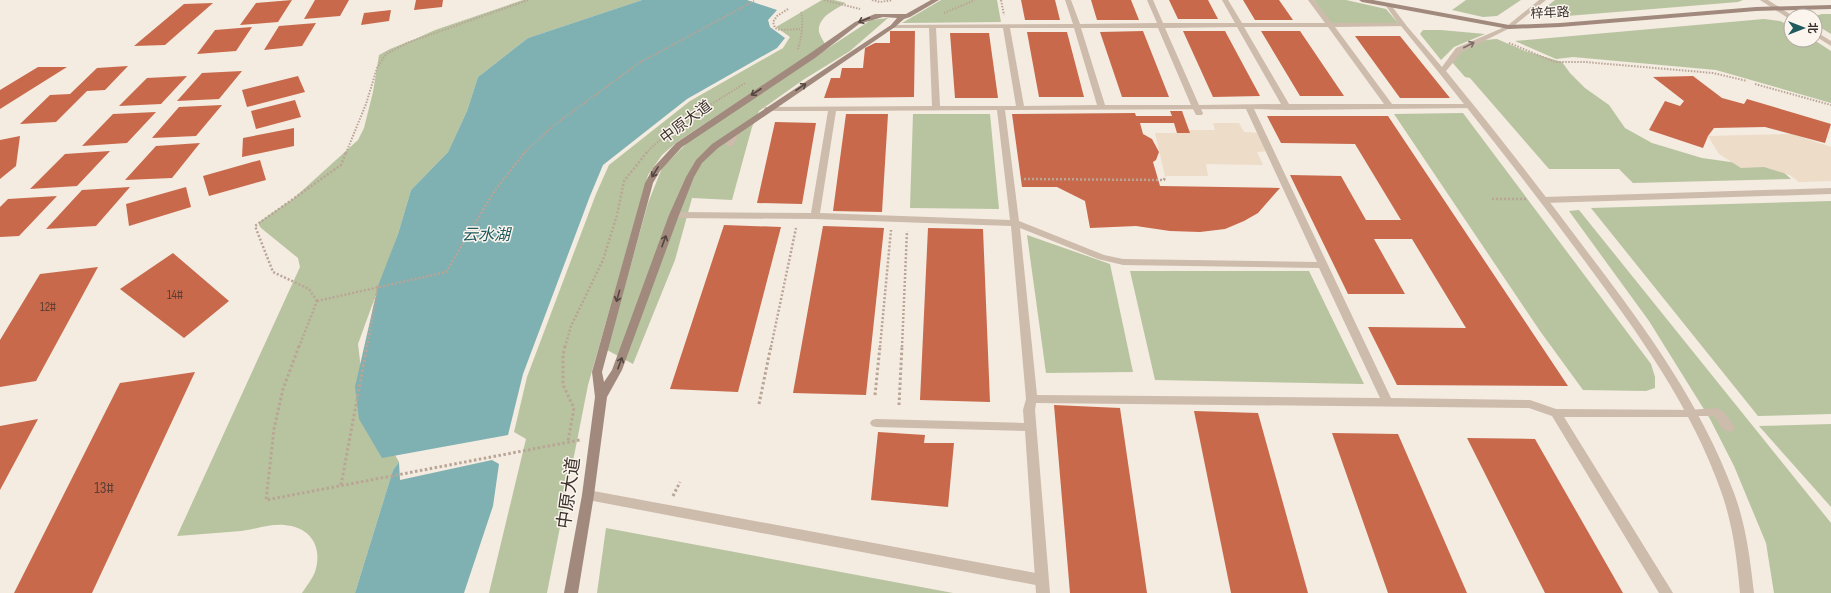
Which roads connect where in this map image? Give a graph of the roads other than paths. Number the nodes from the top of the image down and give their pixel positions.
1 (936, 0) edge
2 (1068, 0) edge
3 (1150, 0) edge
4 (1225, 0) edge
5 (1311, 0) edge
6 (1362, 0) edge
7 (1543, 0) edge
8 (1763, 0) edge
9 (1389, 6) junction
10 (1831, 7) edge
11 (1775, 8) junction
12 (1783, 13) edge
13 (902, 17) junction
14 (1161, 25) junction
15 (1239, 25) junction
16 (1329, 25) junction
17 (1403, 25) junction
18 (893, 26) junction
19 (932, 26) junction
20 (1006, 26) junction
21 (1078, 26) junction
22 (1509, 27) junction
23 (1442, 71) junction
24 (1470, 106) junction
25 (1249, 107) junction
26 (1390, 107) junction
27 (1102, 108) junction
28 (1286, 108) junction
29 (768, 109) junction
30 (832, 109) junction
31 (936, 109) junction
32 (1002, 109) junction
33 (1021, 109) junction
34 (1197, 110) junction
35 (736, 131) junction
36 (730, 144) dead end
37 (1831, 191) edge
38 (1544, 200) junction
39 (674, 215) junction
40 (815, 216) junction
41 (1015, 223) junction
42 (1321, 265) junction
43 (601, 397) junction
44 (1032, 399) junction
45 (1387, 402) junction
46 (1556, 412) junction
47 (1693, 413) junction
48 (876, 423) dead end
49 (1030, 427) junction
50 (1729, 428) dead end
51 (588, 495) junction
52 (1042, 580) junction
53 (571, 593) edge
54 (1043, 593) edge
55 (1666, 593) edge
56 (1747, 593) edge

1 - 13 main road, 中原大道
2 - 21 street
3 - 14 street
4 - 15 street
5 - 16 street
6 - 9 main road
7 - 22 street
8 - 11 street
9 - 17 street
9 - 22 main road, 梓年路
10 - 11 main road, 梓年路
11 - 12 street
11 - 22 main road, 梓年路
13 - 18 main road, 中原大道
13 -> 43 main road, 中原大道
14 - 15 street
14 - 21 street
14 - 34 street
15 - 16 street
15 - 28 street
16 - 17 street
16 - 26 street
17 - 23 street
18 - 19 street
29 -> 18 main road, 中原大道
19 - 20 street
19 - 31 street
20 - 21 street
20 - 33 street
21 - 27 street
23 -> 22 street
23 - 24 street
24 - 26 street
24 - 38 street
25 - 28 street
25 - 34 street
25 - 42 street
26 - 28 street
27 - 33 street
27 - 34 street
29 - 30 street
29 - 35 main road, 中原大道
30 - 31 street
30 - 40 street
31 - 32 street
32 - 33 street
32 - 41 street
35 - 36 street
35 - 39 main road, 中原大道
37 - 38 street
38 - 47 street
39 - 40 street
43 -> 39 main road, 中原大道
40 - 41 street
41 - 42 street
41 - 44 street
42 - 45 street
43 - 51 main road, 中原大道
44 - 45 street
44 - 49 street
45 - 46 street
46 - 47 street
46 - 55 street
47 - 50 street
47 - 56 street
48 - 49 street
49 - 52 street
51 - 52 street
51 - 53 main road, 中原大道
52 - 54 street

